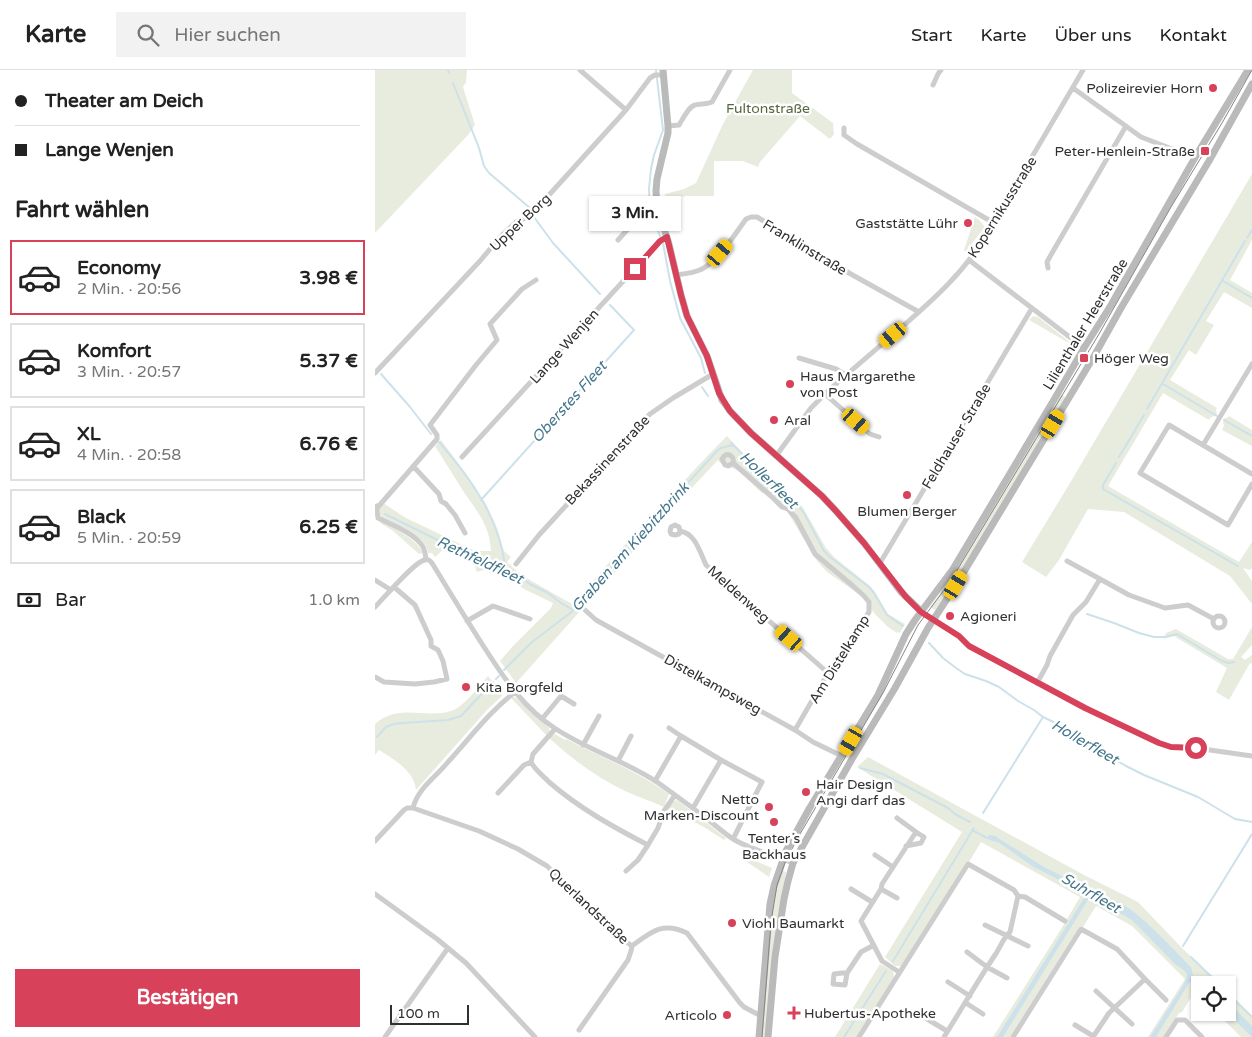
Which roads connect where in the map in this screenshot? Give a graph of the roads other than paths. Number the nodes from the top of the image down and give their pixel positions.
1 (580, 70) edge
2 (730, 70) edge
3 (941, 70) edge
4 (1083, 70) edge
5 (1247, 70) edge
6 (660, 74) edge
7 (1252, 84) edge
8 (933, 85) dead end
9 (1073, 88) junction
10 (626, 110) junction
11 (668, 126) junction
12 (1126, 126) junction
13 (844, 128) dead end
14 (1181, 152) dead end
15 (652, 208) junction
16 (994, 223) junction
17 (663, 239) junction
18 (618, 240) dead end
19 (969, 260) junction
20 (1049, 268) dead end
21 (675, 275) junction
22 (536, 280) dead end
23 (1032, 308) junction
24 (919, 312) junction
25 (1084, 348) junction
26 (799, 358) dead end
27 (1251, 366) edge
28 (375, 373) edge
29 (713, 374) junction
30 (846, 375) junction
31 (825, 394) junction
32 (879, 437) dead end
33 (1203, 445) junction
34 (776, 456) junction
35 (462, 457) dead end
36 (733, 463) dead end
37 (413, 466) junction
38 (1252, 474) edge
39 (1252, 484) edge
40 (377, 506) edge
41 (680, 531) dead end
42 (465, 533) dead end
43 (424, 560) junction
44 (1067, 561) dead end
45 (880, 563) junction
46 (516, 564) dead end
47 (1099, 579) junction
48 (375, 580) edge
49 (393, 589) junction
50 (375, 607) edge
51 (585, 610) dead end
52 (921, 612) junction
53 (529, 619) dead end
54 (933, 619) junction
55 (1214, 619) dead end
56 (467, 621) junction
57 (828, 673) junction
58 (375, 677) edge
59 (1037, 683) junction
60 (515, 692) junction
61 (574, 704) dead end
62 (599, 716) dead end
63 (542, 719) junction
64 (669, 728) dead end
65 (555, 729) junction
66 (795, 730) junction
67 (631, 736) dead end
68 (681, 736) junction
69 (583, 745) junction
70 (842, 756) junction
71 (1252, 756) edge
72 (721, 760) junction
73 (618, 761) junction
74 (531, 762) junction
75 (655, 781) junction
76 (498, 793) dead end
77 (675, 795) junction
78 (413, 808) junction
79 (693, 808) junction
80 (897, 818) dead end
81 (916, 832) junction
82 (733, 839) junction
83 (375, 841) edge
84 (648, 845) junction
85 (906, 846) junction
86 (875, 855) dead end
87 (783, 859) junction
88 (793, 863) junction
89 (893, 867) junction
90 (625, 872) dead end
91 (851, 888) dead end
92 (881, 889) junction
93 (375, 894) edge
94 (1018, 896) junction
95 (897, 898) dead end
96 (872, 902) junction
97 (1065, 921) dead end
98 (985, 925) dead end
99 (1007, 935) junction
100 (873, 945) junction
101 (632, 946) junction
102 (1027, 946) dead end
103 (448, 948) junction
104 (967, 952) dead end
105 (987, 966) junction
106 (899, 972) junction
107 (847, 974) dead end
108 (1007, 978) dead end
109 (1145, 978) junction
110 (949, 982) dead end
111 (1096, 991) dead end
112 (970, 996) junction
113 (1166, 1000) dead end
114 (966, 1003) junction
115 (1115, 1008) junction
116 (983, 1014) dead end
117 (761, 1016) junction
118 (927, 1019) dead end
119 (1132, 1024) dead end
120 (1075, 1025) dead end
121 (579, 1030) dead end
122 (945, 1035) edge
123 (1093, 1036) edge
124 (385, 1037) edge
125 (535, 1037) edge
126 (759, 1037) edge
127 (768, 1037) edge
128 (859, 1037) edge
129 (1013, 1037) edge
130 (1166, 1037) edge
131 (1202, 1037) edge

1 - 10 street
2 - 11 street
3 - 8 street
4 - 9 street, Kopernikusstraße
5 - 25 main road, Lilienthaler Heerstraße
6 - 10 street, Upper Borg
6 - 11 main road
7 - 54 main road, Lilienthaler Heerstraße
9 - 12 street
9 - 16 street, Kopernikusstraße
10 - 28 street, Upper Borg
11 - 15 main road
12 - 14 street
12 - 20 street
13 - 16 street
15 - 17 main road
15 - 18 street
16 - 19 street, Kopernikusstraße
17 - 21 main road
17 - 35 street, Lange Wenjen
19 - 23 street
19 - 24 street, Kopernikusstraße
21 - 24 street, Franklinstraße
21 - 29 main road
22 - 37 street
23 - 25 street
23 - 45 street, Feldhauser Straße
24 - 30 street, Kopernikusstraße
25 - 52 main road, Lilienthaler Heerstraße
26 - 30 street
27 - 33 street
29 - 34 main road
29 - 46 street, Bekassinenstraße
30 - 31 street, Kopernikusstraße
31 - 32 street
31 - 34 street, Kopernikusstraße
33 - 38 street
33 - 39 street
34 - 45 main road
36 - 57 street, Am Distelkamp
37 - 40 street
37 - 42 street
40 - 43 street
41 - 57 street, Meldenweg
43 - 49 street
43 - 56 street
44 - 47 street
45 - 52 main road
47 - 55 street
47 - 59 street
48 - 49 street
49 - 50 street
49 - 58 street
51 - 66 street, Distelkampsweg
52 - 54 street
52 - 70 main road, Lilienthaler Heerstraße
53 - 56 street
54 - 59 street
54 - 88 main road, Lilienthaler Heerstraße
56 - 60 street
57 - 66 street, Am Distelkamp
59 - 71 street
60 - 63 street
60 - 78 street
61 - 63 street
62 - 69 street
63 - 65 street
64 - 68 street
65 - 69 street
65 - 74 street
66 - 70 street, Distelkampsweg
67 - 73 street
68 - 72 street
68 - 75 street
69 - 73 street
70 - 87 main road, Lilienthaler Heerstraße
72 - 79 street
72 - 82 street
73 - 75 street
74 - 76 street
74 - 84 street
75 - 77 street
77 - 79 street
77 - 84 street
78 - 83 street
78 - 101 street, Querlandstraße
79 - 82 street
80 - 81 street
81 - 85 street
81 - 85 street
82 - 87 street
84 - 90 street
85 - 89 street
86 - 89 street
87 - 88 street
87 - 117 main road, Lilienthaler Heerstraße
88 - 127 main road, Lilienthaler Heerstraße
89 - 92 street
91 - 96 street
92 - 95 street
92 - 96 street
93 - 103 street
94 - 97 street
94 - 99 street
94 - 106 street
96 - 100 street
98 - 99 street
99 - 102 street
99 - 105 street
100 - 106 street
100 - 107 street
101 - 117 street, Querlandstraße
101 - 121 street
103 - 124 street
103 - 125 street
104 - 105 street
105 - 108 street
105 - 112 street
106 - 128 street
109 - 113 street
109 - 115 street
109 - 129 street
110 - 112 street
111 - 115 street
112 - 114 street
114 - 116 street
114 - 122 street
115 - 119 street
115 - 123 street
117 - 126 main road, Lilienthaler Heerstraße
118 - 122 street
120 - 123 street
130 - 131 street

